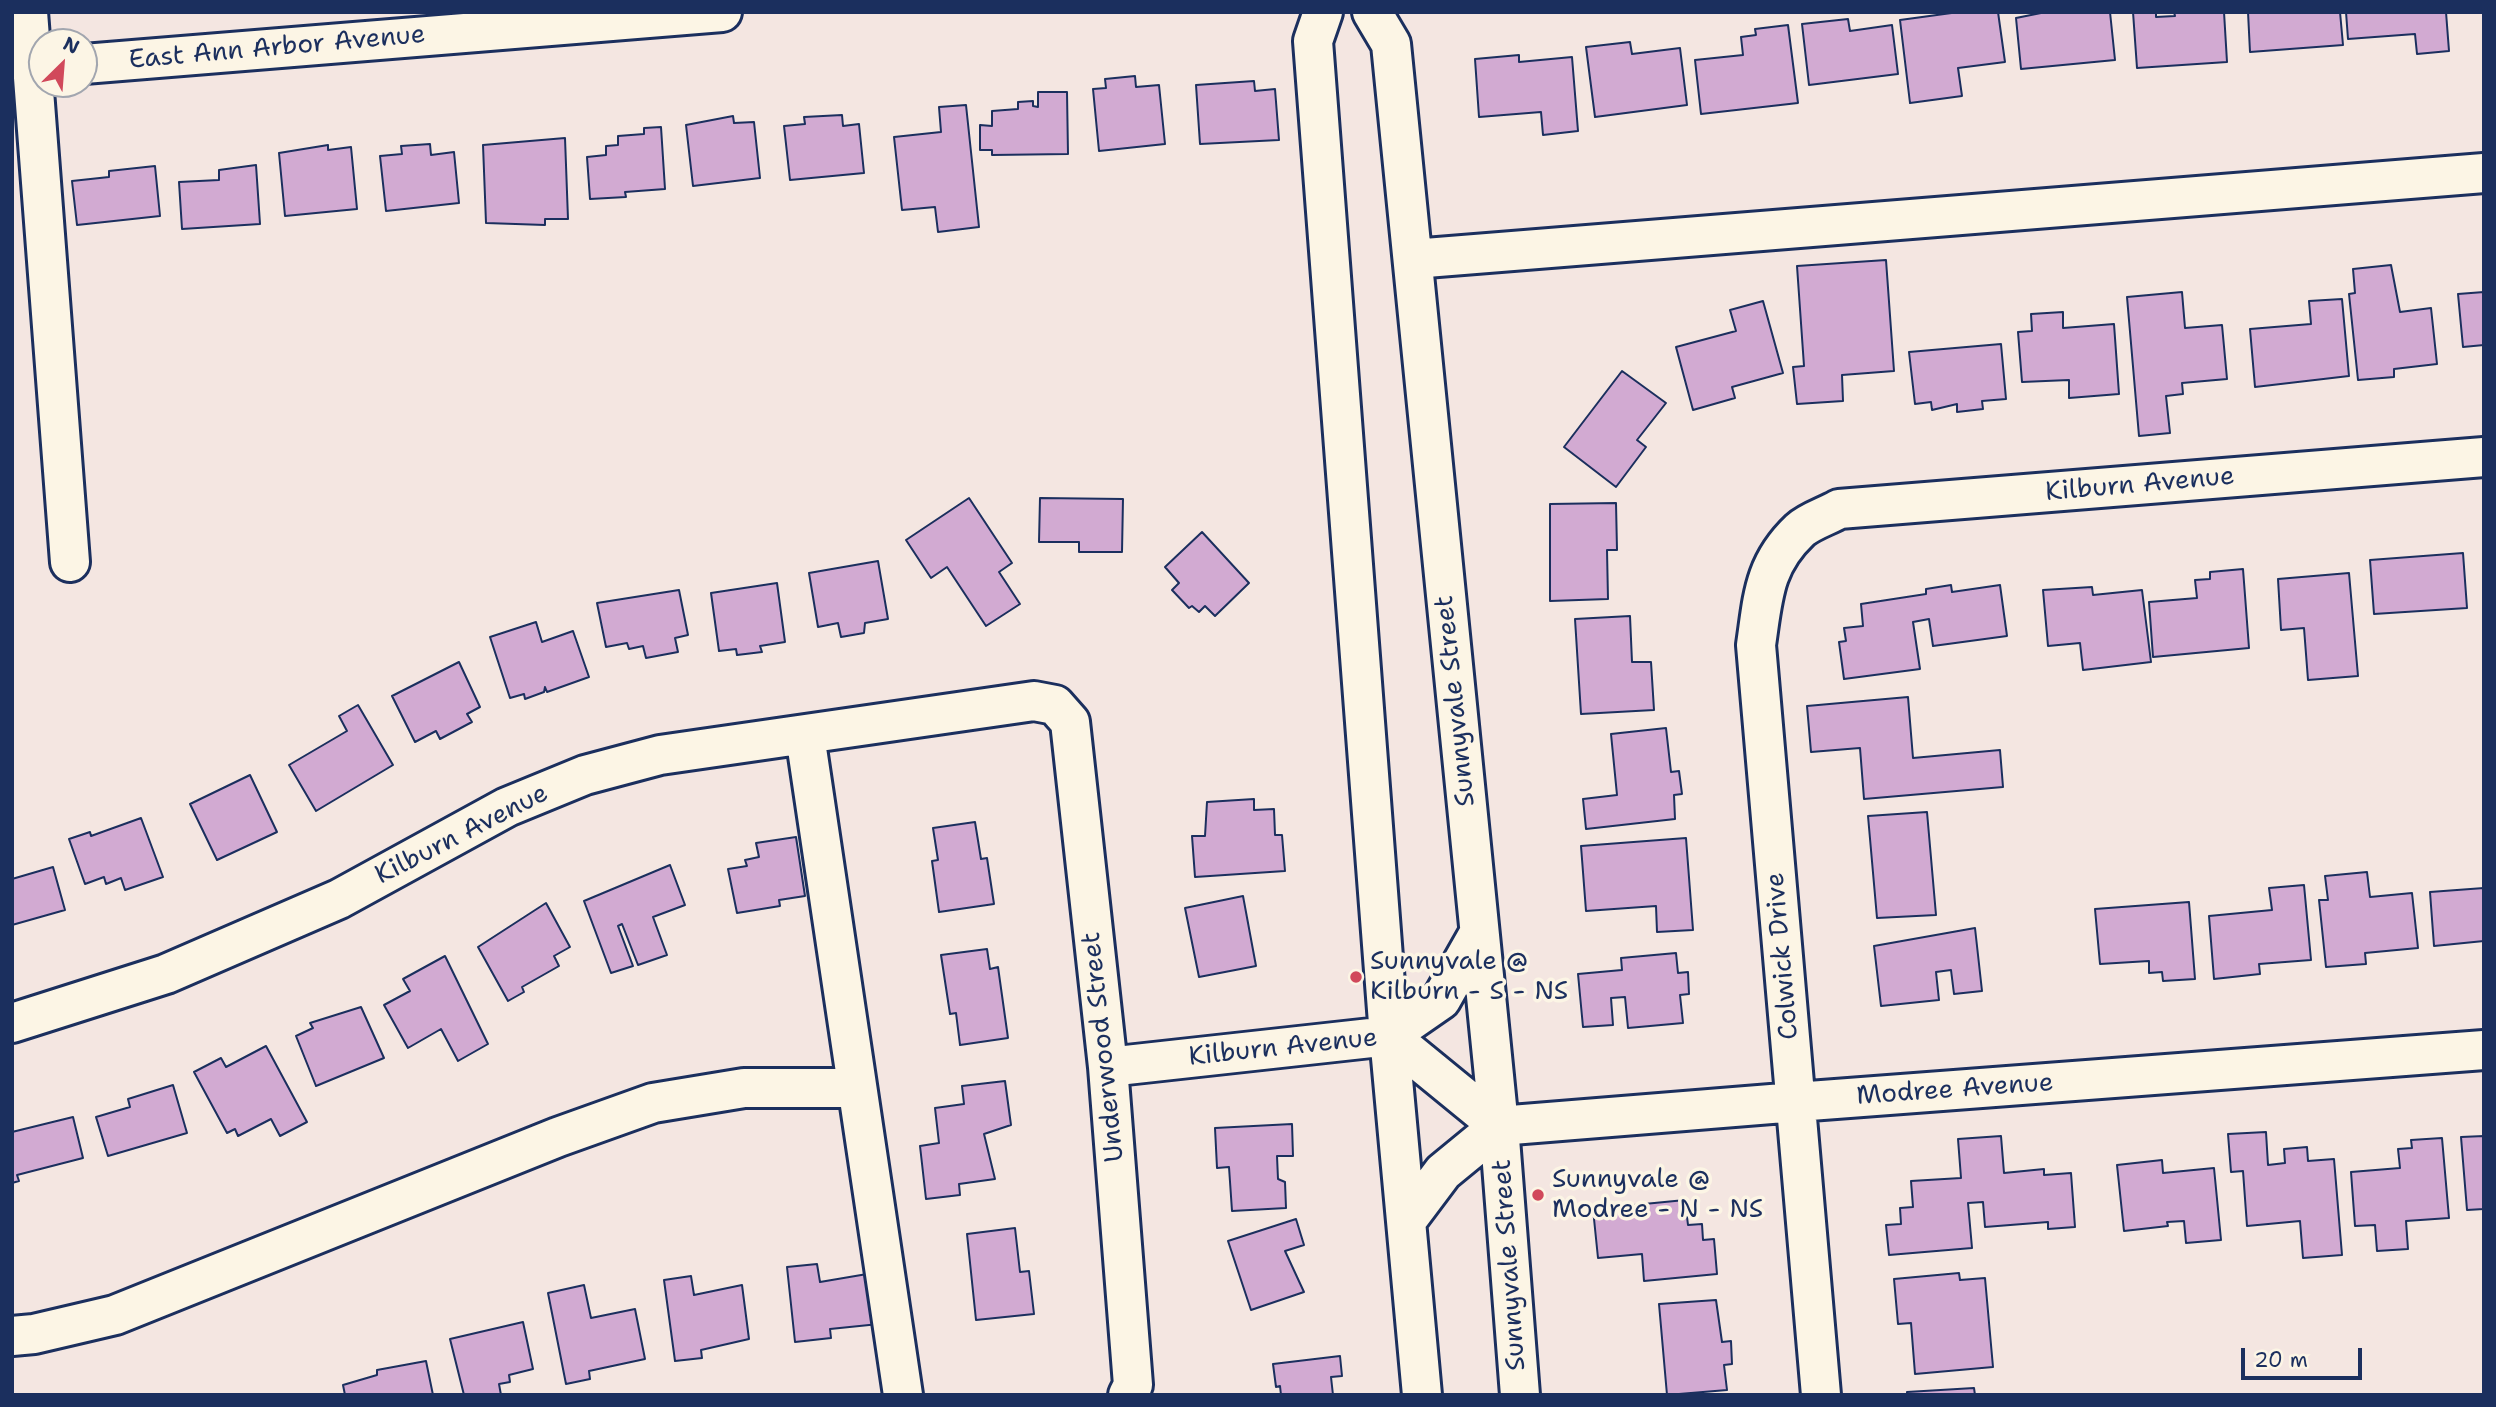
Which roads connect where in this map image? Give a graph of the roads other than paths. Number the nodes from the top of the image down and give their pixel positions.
1 (722, 12) edge
2 (1323, 12) edge
3 (1371, 12) edge
4 (98, 63) edge
5 (31, 98) edge
6 (2484, 173) edge
7 (1413, 259) junction
8 (2484, 457) edge
9 (1801, 529) joint
10 (70, 562) dead end
11 (1055, 705) joint
12 (805, 735) junction
13 (1479, 933) junction
14 (12, 1023) edge
15 (1389, 1036) junction
16 (2484, 1050) edge
17 (1108, 1067) junction
18 (858, 1088) junction
19 (1796, 1101) junction
20 (1499, 1126) junction
21 (1406, 1220) junction
22 (12, 1336) edge
23 (902, 1395) edge
24 (1128, 1395) edge
25 (1422, 1395) edge
26 (1520, 1395) edge
27 (1821, 1395) edge

1 - 4 street, East Ann Arbor Avenue
2 - 15 street
3 - 7 street, Sunnyvale Street
5 - 10 street
6 - 7 street
7 - 13 street, Sunnyvale Street
8 - 9 street, Kilburn Avenue
9 - 19 street, Colwick Drive
11 - 12 street, Kilburn Avenue
11 - 17 street, Underwood Street
12 - 14 street, Kilburn Avenue
12 - 18 street
13 - 15 street
13 - 20 street, Sunnyvale Street
15 - 17 street, Kilburn Avenue
15 - 20 street, Kilburn Avenue
15 - 21 street
16 - 19 street, Modree Avenue
17 - 24 street, Underwood Street
18 - 22 street
18 - 23 street
19 - 20 street, Modree Avenue
19 - 27 street, Colwick Drive
20 - 21 street
20 - 26 street, Sunnyvale Street
21 - 25 street

